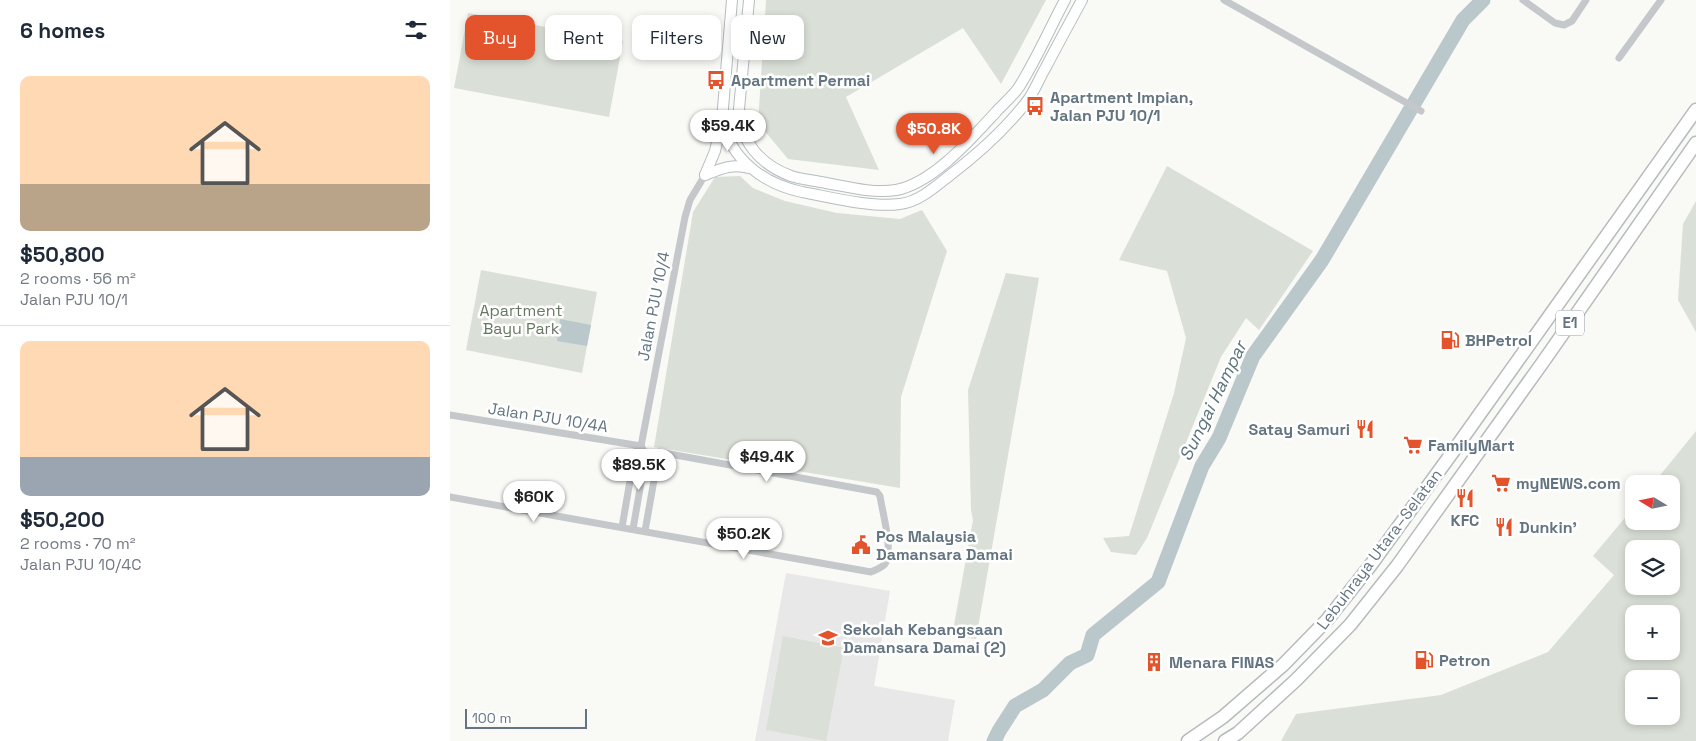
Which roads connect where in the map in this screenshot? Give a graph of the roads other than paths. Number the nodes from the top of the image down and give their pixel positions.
1 (732, 0) edge
2 (749, 0) edge
3 (1065, 0) edge
4 (1070, 0) edge
5 (1082, 0) edge
6 (1224, 0) edge
7 (1523, 0) edge
8 (1586, 0) edge
9 (1661, 0) edge
10 (1065, 31) junction
11 (1619, 58) dead end
12 (1421, 110) dead end
13 (1696, 110) edge
14 (722, 120) junction
15 (1696, 143) edge
16 (749, 168) junction
17 (705, 175) junction
18 (845, 186) junction
19 (790, 190) junction
20 (450, 415) edge
21 (641, 446) junction
22 (450, 497) edge
23 (622, 527) junction
24 (632, 529) junction
25 (645, 532) junction
26 (1188, 741) edge
27 (1225, 741) edge

1 - 14 street
2 - 18 street
3 - 18 street
4 - 10 street
5 - 10 street
6 - 12 street
7 - 8 street
9 - 11 street
10 - 19 street
13 - 26 highway, Lebuhraya Utara–Selatan / E1
14 - 16 street
14 - 17 street
15 - 27 highway, Lebuhraya Utara–Selatan / E1
16 - 17 street
16 - 19 street
17 - 21 street, Jalan PJU 10/4
18 - 19 street
20 - 21 street, Jalan PJU 10/4A
21 - 23 street, Jalan PJU 10/4
21 - 24 street, Jalan PJU 10/4
22 - 23 street
23 - 24 street
24 - 25 street
25 - 25 street

